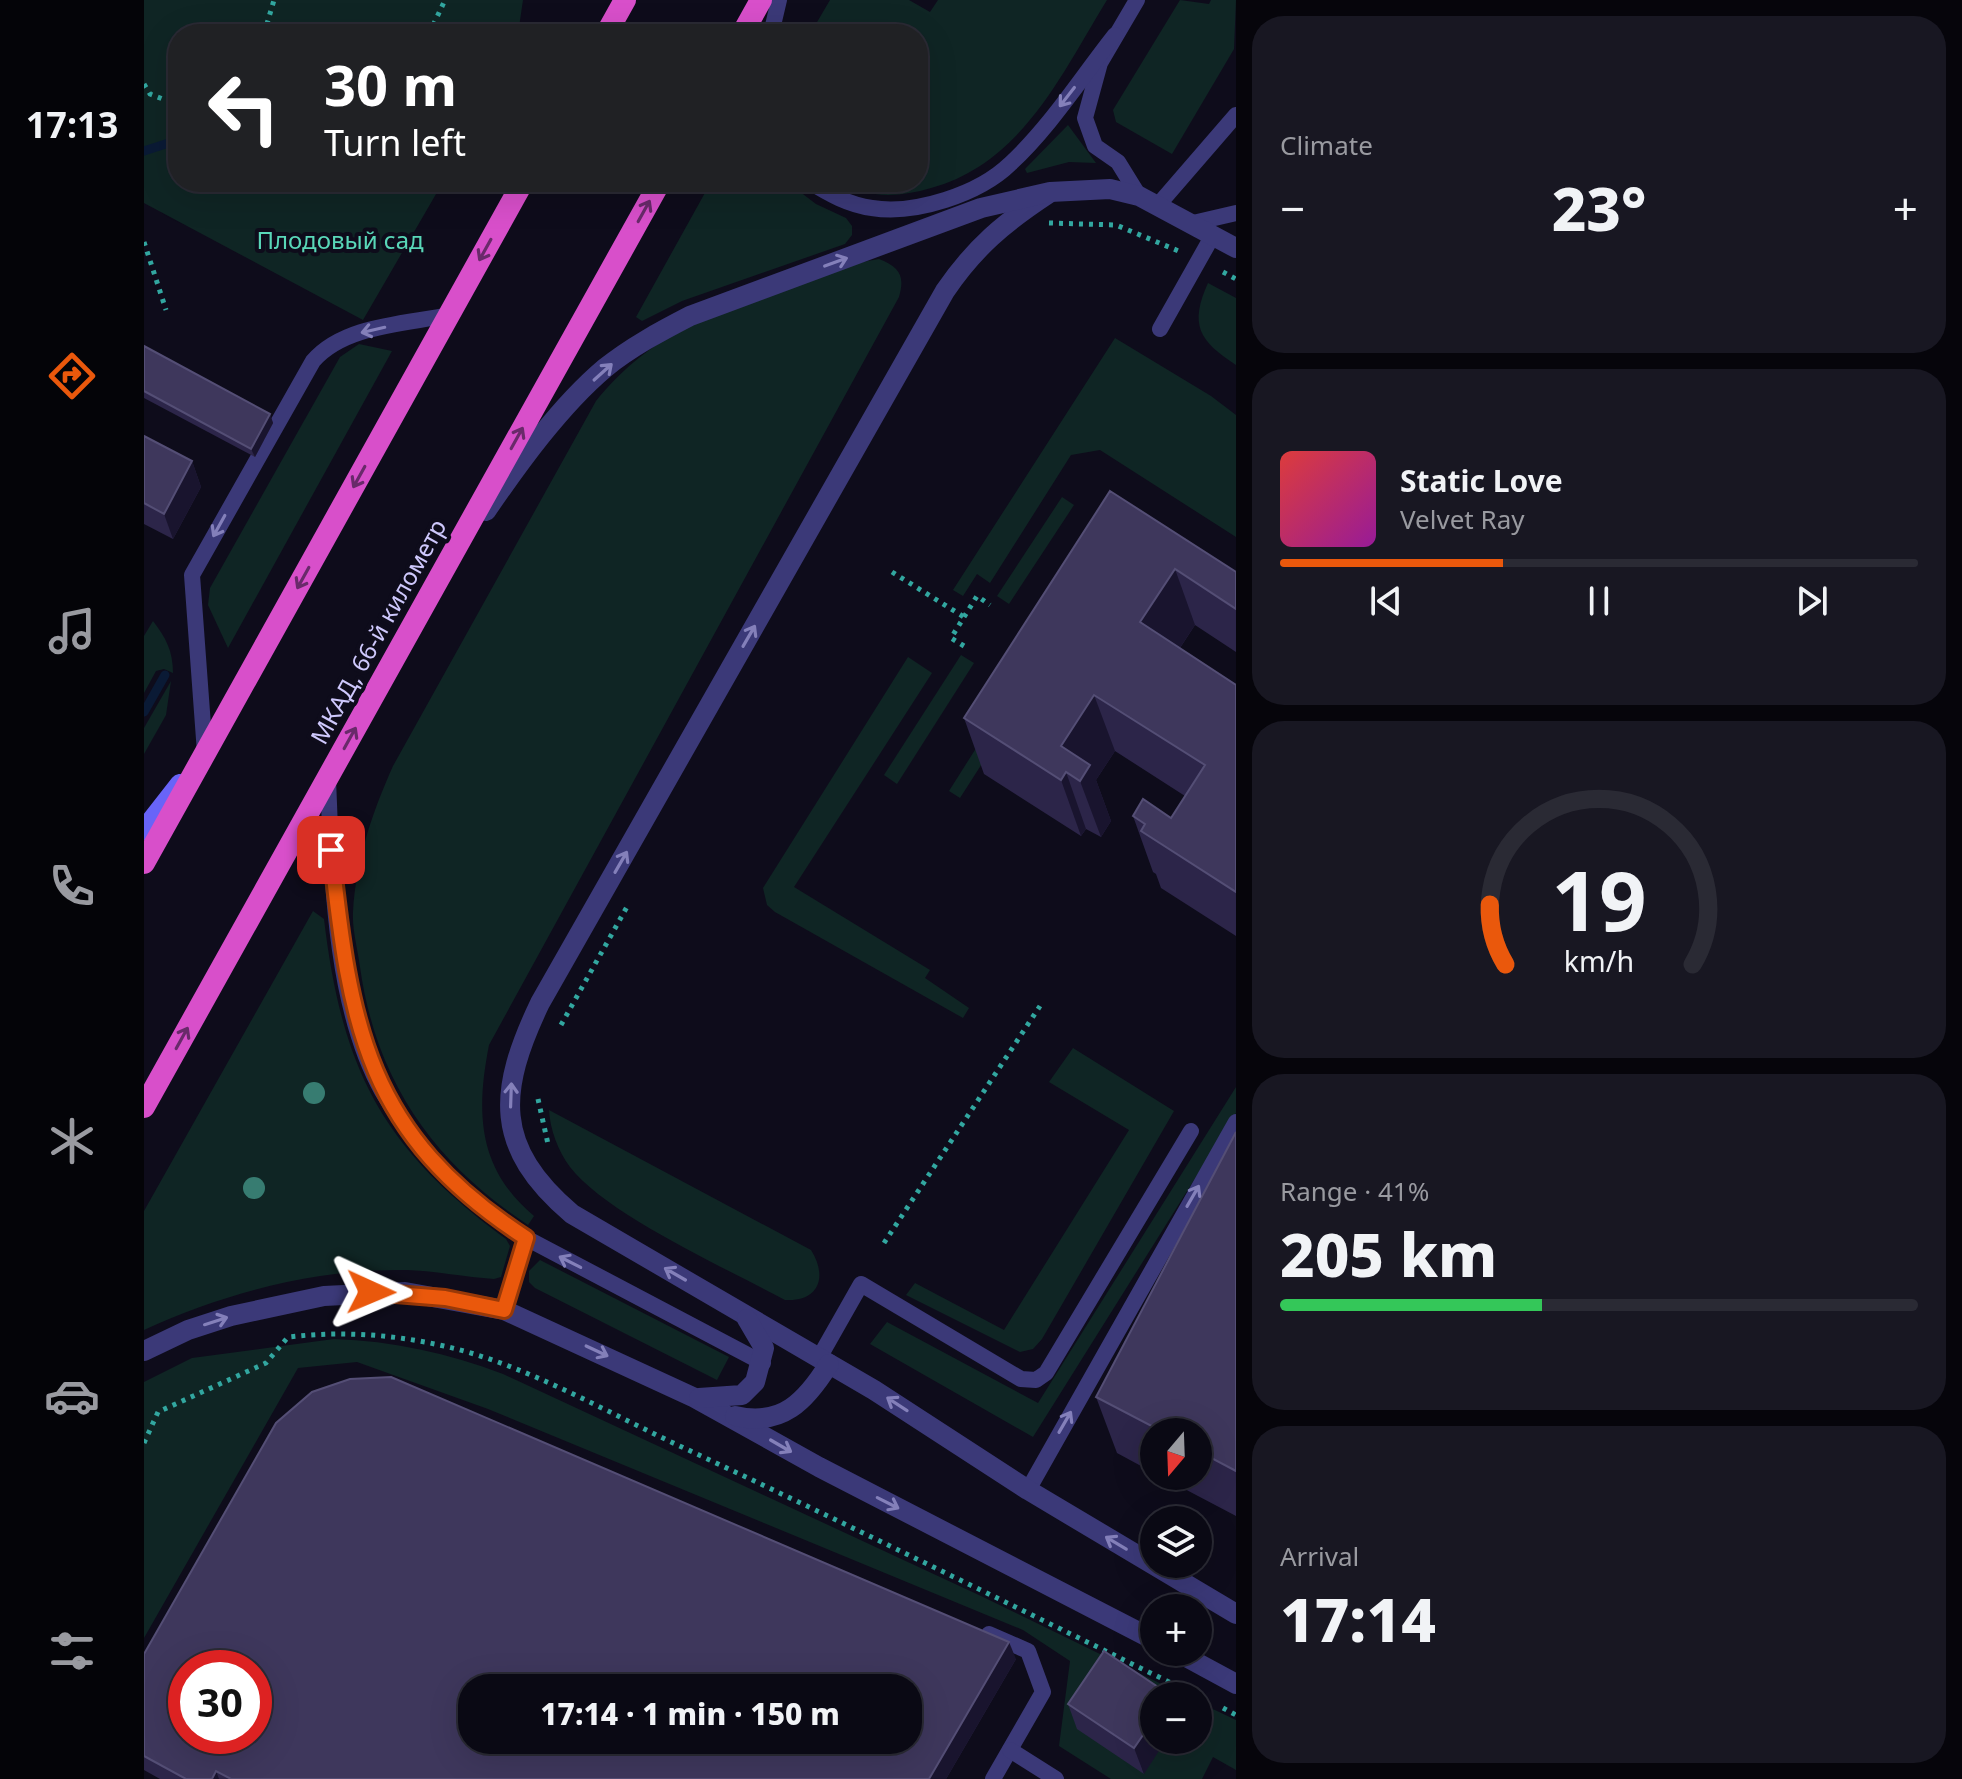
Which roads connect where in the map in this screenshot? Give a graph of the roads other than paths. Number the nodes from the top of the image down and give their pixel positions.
1 (625, 0) edge
2 (761, 0) edge
3 (779, 0) edge
4 (1137, 0) edge
5 (612, 24) edge
6 (748, 24) edge
7 (773, 24) edge
8 (1115, 35) junction
9 (1236, 115) edge
10 (517, 192) edge
11 (654, 192) edge
12 (827, 192) edge
13 (1050, 192) junction
14 (1139, 196) junction
15 (1159, 204) junction
16 (1236, 213) edge
17 (1193, 223) junction
18 (1213, 235) junction
19 (1236, 248) edge
20 (449, 315) junction
21 (1160, 329) dead end
22 (433, 587) junction
23 (205, 753) junction
24 (328, 777) junction
25 (144, 830) edge
26 (144, 863) edge
27 (144, 1107) edge
28 (1236, 1122) edge
29 (1191, 1131) dead end
30 (526, 1238) junction
31 (504, 1310) junction
32 (742, 1313) junction
33 (144, 1351) edge
34 (824, 1361) junction
35 (763, 1363) junction
36 (695, 1398) junction
37 (724, 1413) junction
38 (1028, 1490) junction
39 (1236, 1614) edge
40 (970, 1626) edge
41 (1140, 1633) edge
42 (1203, 1666) edge
43 (1236, 1684) edge
44 (1010, 1750) junction
45 (993, 1779) edge
46 (1056, 1779) edge

1 - 5 highway
2 - 6 highway
3 - 7 lane
4 - 8 lane
8 -> 12 lane
8 - 14 lane
9 - 15 lane
10 -> 20 highway
22 -> 11 highway, МКАД, 66-й километр
13 - 14 street
22 -> 13 street
32 -> 13 street
14 - 15 street
15 - 17 street
16 - 17 lane
17 - 18 street
18 - 19 street
18 - 21 lane
20 -> 23 highway
20 -> 23 lane
24 -> 22 highway, МКАД, 66-й километр
23 - 25 main road
23 - 26 highway
27 -> 24 highway, МКАД, 66-й километр
24 - 30 lane
38 -> 28 lane
29 - 34 lane
30 - 31 lane
35 -> 30 lane
33 -> 31 street
31 -> 36 street
32 - 34 street
32 - 35 street
34 - 37 street
38 -> 34 street
35 - 36 street
36 - 37 street
37 -> 41 street
39 -> 38 street
40 - 44 lane
42 - 43 street
44 - 45 lane
44 - 46 lane

